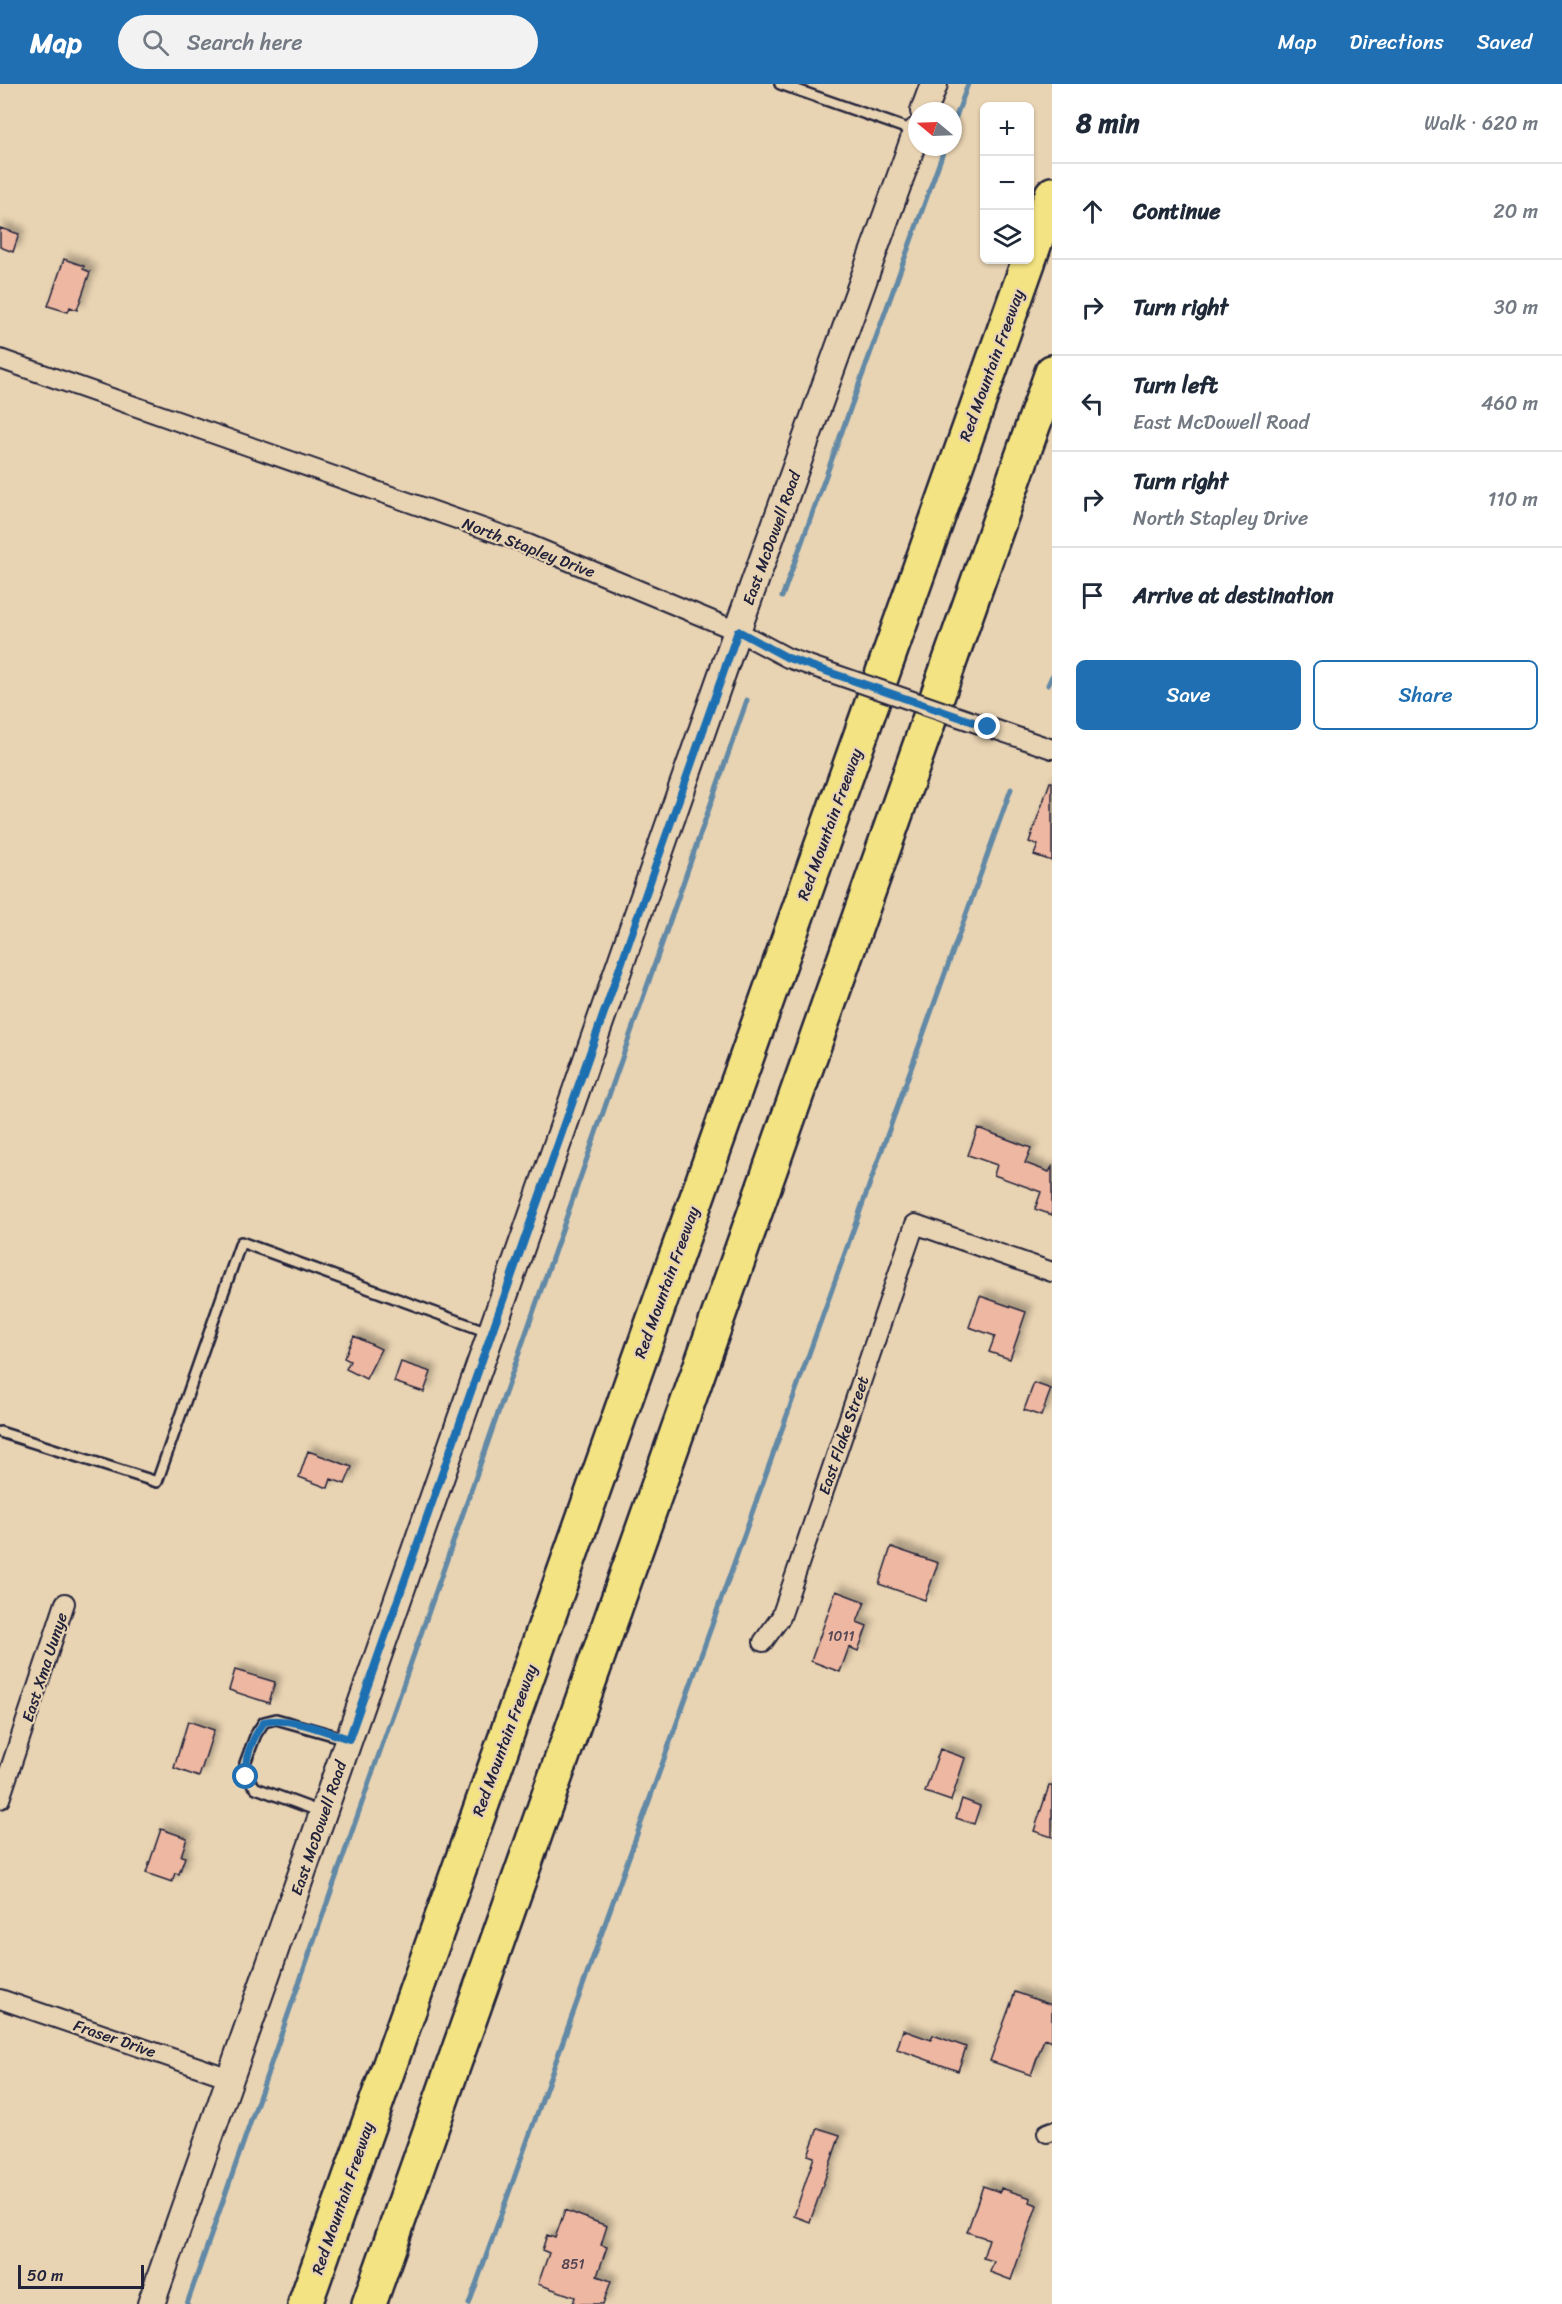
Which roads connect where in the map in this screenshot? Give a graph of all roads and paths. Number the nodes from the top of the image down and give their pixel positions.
1 (780, 84) edge
2 (934, 84) edge
3 (927, 102) edge
4 (908, 128) edge
5 (908, 156) edge
6 (1052, 194) edge
7 (1034, 245) edge
8 (1027, 264) edge
9 (0, 359) edge
10 (1052, 372) edge
11 (738, 631) junction
12 (1052, 749) edge
13 (1052, 1272) edge
14 (491, 1333) junction
15 (0, 1432) edge
16 (65, 1604) dead end
17 (763, 1642) dead end
18 (349, 1739) junction
19 (0, 1799) edge
20 (323, 1812) junction
21 (0, 1999) edge
22 (230, 2078) junction
23 (151, 2304) edge
24 (305, 2304) edge
25 (369, 2304) edge

1 - 4 lane
2 - 3 street
5 - 11 street, East McDowell Road
6 - 7 highway, Red Mountain Freeway
8 - 24 highway, Red Mountain Freeway
9 - 11 street, North Stapley Drive
10 - 25 highway
11 - 12 street, North Stapley Drive, bridge
11 - 14 street, East McDowell Road
13 - 17 street, East Flake Street
14 - 15 lane
14 - 18 street, East McDowell Road
16 - 19 street, East Xma Uunye
18 - 20 street, East McDowell Road
18 - 20 lane
20 - 22 street, East McDowell Road
21 - 22 street, Fraser Drive
22 - 23 street, East McDowell Road

